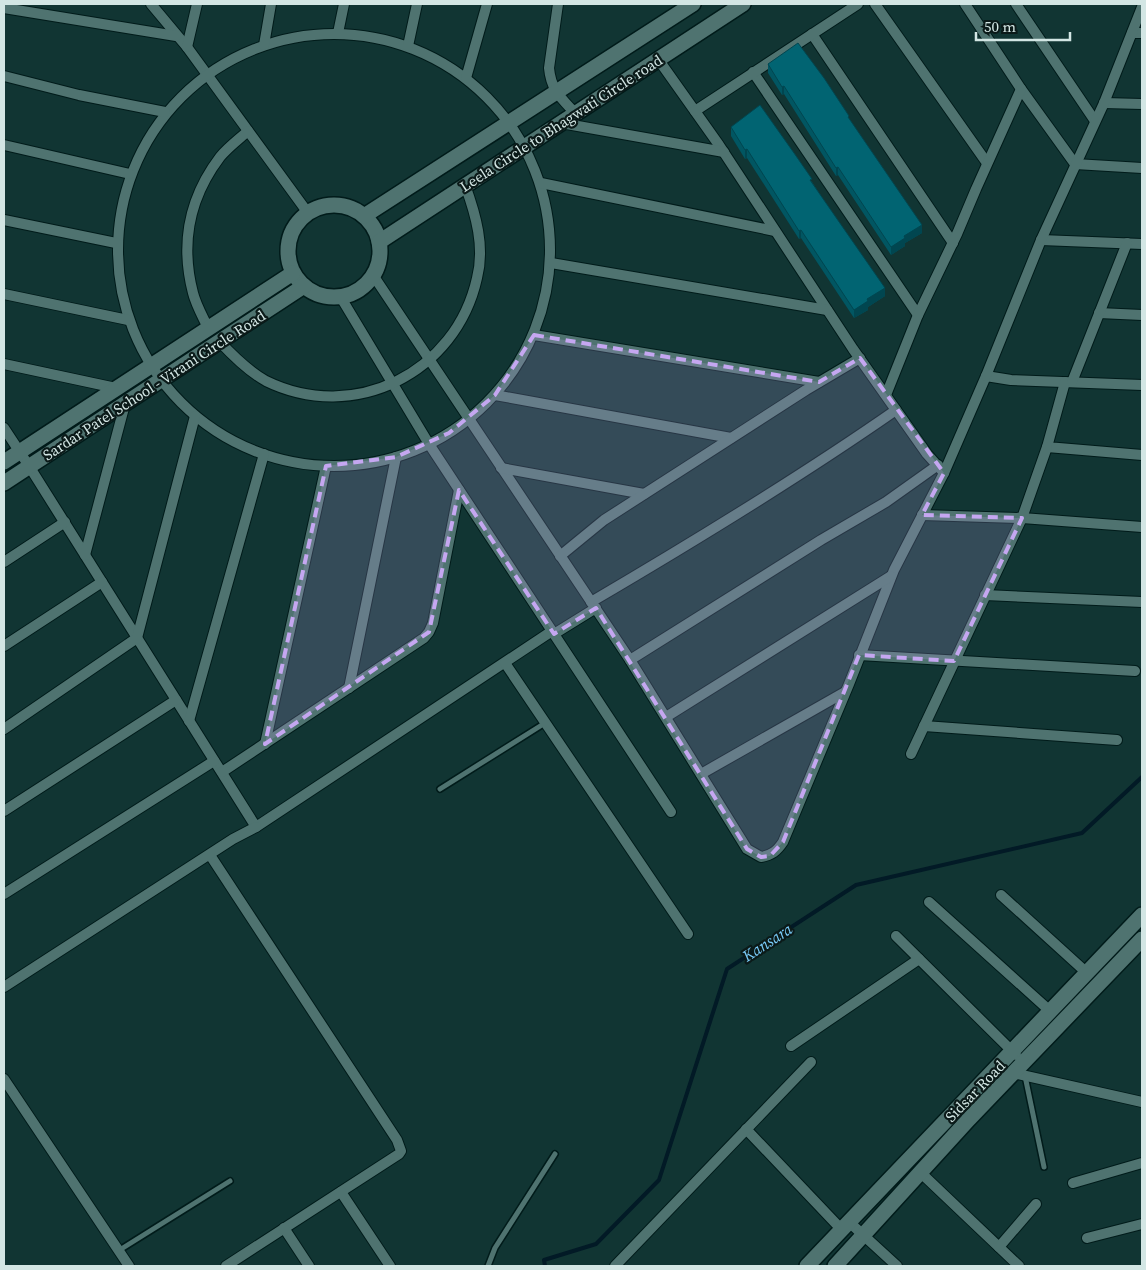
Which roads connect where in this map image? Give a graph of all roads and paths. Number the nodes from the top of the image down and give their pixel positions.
1 (151, 4) edge
2 (271, 4) edge
3 (344, 4) edge
4 (417, 4) edge
5 (487, 4) edge
6 (558, 4) edge
7 (693, 4) edge
8 (743, 4) edge
9 (858, 4) edge
10 (876, 4) edge
11 (965, 4) edge
12 (1016, 4) edge
13 (194, 6) edge
14 (1142, 7) edge
15 (5, 9) edge
16 (338, 33) junction
17 (1137, 33) edge
18 (812, 34) junction
19 (176, 36) junction
20 (264, 44) junction
21 (408, 46) junction
22 (187, 47) junction
23 (658, 59) junction
24 (754, 72) junction
25 (207, 74) junction
26 (4, 76) edge
27 (466, 78) junction
28 (1021, 89) junction
29 (556, 92) junction
30 (1104, 102) junction
31 (1142, 104) edge
32 (695, 110) junction
33 (166, 112) junction
34 (575, 113) junction
35 (510, 122) junction
36 (1095, 122) junction
37 (561, 123) junction
38 (248, 131) junction
39 (4, 145) edge
40 (525, 146) junction
41 (724, 152) junction
42 (987, 163) junction
43 (1076, 164) junction
44 (1142, 168) edge
45 (130, 174) junction
46 (541, 183) junction
47 (465, 185) junction
48 (308, 213) junction
49 (364, 216) junction
50 (4, 220) edge
51 (775, 231) junction
52 (1041, 240) junction
53 (379, 242) junction
54 (116, 243) junction
55 (953, 243) junction
56 (1127, 243) junction
57 (1142, 244) edge
58 (551, 263) junction
59 (293, 273) junction
60 (373, 275) junction
61 (304, 286) junction
62 (4, 294) edge
63 (340, 296) junction
64 (827, 310) junction
65 (1099, 313) junction
66 (918, 315) junction
67 (1142, 315) edge
68 (128, 320) junction
69 (208, 328) junction
70 (534, 335) junction
71 (220, 342) junction
72 (860, 358) junction
73 (430, 361) junction
74 (4, 364) edge
75 (150, 366) junction
76 (986, 376) junction
77 (161, 380) junction
78 (819, 382) junction
79 (1068, 382) junction
80 (393, 384) junction
81 (1142, 385) edge
82 (116, 388) junction
83 (495, 395) junction
84 (886, 395) junction
85 (125, 404) junction
86 (896, 410) junction
87 (195, 416) junction
88 (468, 420) junction
89 (4, 428) edge
90 (731, 438) junction
91 (429, 444) junction
92 (1047, 446) junction
93 (20, 452) junction
94 (264, 454) junction
95 (1142, 455) edge
96 (396, 457) junction
97 (4, 462) edge
98 (29, 466) junction
99 (326, 466) junction
100 (501, 468) junction
101 (941, 469) junction
102 (4, 483) edge
103 (459, 490) junction
104 (644, 494) junction
105 (922, 515) junction
106 (1022, 518) junction
107 (64, 522) junction
108 (1142, 527) edge
109 (85, 555) junction
110 (560, 556) junction
111 (4, 562) edge
112 (891, 576) junction
113 (102, 582) junction
114 (985, 595) junction
115 (1142, 602) edge
116 (594, 605) junction
117 (553, 633) junction
118 (137, 638) junction
119 (4, 646) edge
120 (859, 656) junction
121 (630, 660) junction
122 (954, 661) junction
123 (505, 663) junction
124 (1135, 670) dead end
125 (348, 688) junction
126 (845, 692) junction
127 (176, 700) junction
128 (666, 717) junction
129 (189, 722) junction
130 (545, 723) junction
131 (924, 726) junction
132 (4, 729) edge
133 (1116, 740) dead end
134 (264, 744) junction
135 (911, 754) dead end
136 (214, 761) junction
137 (222, 772) junction
138 (701, 774) junction
139 (440, 789) dead end
140 (4, 811) edge
141 (671, 812) dead end
142 (256, 827) junction
143 (210, 855) junction
144 (4, 894) edge
145 (1002, 895) dead end
146 (929, 902) dead end
147 (1142, 915) edge
148 (688, 934) dead end
149 (896, 936) dead end
150 (1142, 939) edge
151 (919, 959) junction
152 (1087, 973) junction
153 (4, 987) edge
154 (1050, 1011) junction
155 (791, 1046) dead end
156 (811, 1062) dead end
157 (1019, 1065) junction
158 (4, 1079) edge
159 (1142, 1102) edge
160 (746, 1129) junction
161 (555, 1154) dead end
162 (1142, 1163) edge
163 (1044, 1167) dead end
164 (920, 1172) junction
165 (230, 1181) dead end
166 (1073, 1183) dead end
167 (341, 1192) junction
168 (1036, 1204) dead end
169 (1142, 1224) edge
170 (846, 1226) junction
171 (284, 1228) junction
172 (864, 1234) junction
173 (1087, 1238) dead end
174 (999, 1247) junction
175 (118, 1250) junction
176 (129, 1266) edge
177 (226, 1266) edge
178 (310, 1266) edge
179 (390, 1266) edge
180 (488, 1266) edge
181 (615, 1266) edge
182 (807, 1266) edge
183 (835, 1266) edge
184 (897, 1266) edge
185 (1019, 1266) edge

1 - 19 street
2 - 20 street
3 - 16 street
4 - 21 street
5 - 27 street
6 - 29 street
7 - 29 street, Leela Circle to Bhagwati Circle road
8 - 23 street, Leela Circle to Bhagwati Circle road
9 - 18 street
10 - 42 street
11 - 28 street
12 - 36 street
13 - 22 street
14 - 17 street
15 - 19 street
16 - 20 street
16 - 21 street
17 - 30 street
18 - 24 street
18 - 55 street
19 - 22 street
20 - 25 street
21 - 27 street
22 - 25 street
23 - 32 street
23 - 34 street, Leela Circle to Bhagwati Circle road
24 - 32 street
24 - 66 street
25 - 33 street
25 - 38 street
26 - 33 street
27 - 35 street
28 - 42 street
28 - 43 street
29 - 34 street
29 - 35 street, Leela Circle to Bhagwati Circle road
30 - 31 street
30 - 36 street
32 - 41 street
33 - 45 street
34 - 37 street, Leela Circle to Bhagwati Circle road
35 - 40 street
35 - 49 street, Leela Circle to Bhagwati Circle road
36 - 43 street
37 - 40 street, Leela Circle to Bhagwati Circle road
37 - 41 street
38 - 48 street
38 - 69 street
39 - 45 street
40 - 46 street
40 - 47 street, Leela Circle to Bhagwati Circle road
41 - 51 street
42 - 55 street
43 - 44 street
43 - 52 street
45 - 54 street
46 - 51 street
46 - 58 street
47 - 53 street, Leela Circle to Bhagwati Circle road
47 - 73 street
48 - 49 street
48 - 59 street
49 - 53 street
50 - 54 street
51 - 64 street
52 - 56 street
52 - 76 street
53 - 60 street
54 - 68 street
55 - 66 street
56 - 57 street
56 - 65 street
58 - 64 street
58 - 70 street
59 - 61 street
59 - 69 street
60 - 63 street
60 - 73 street
61 - 63 street
61 - 71 street, Sardar Patel School - Virani Circle Road
62 - 68 street
63 - 80 street
64 - 72 street
65 - 67 street
65 - 79 street
66 - 84 street
68 - 75 street
69 - 75 street
70 - 78 street
70 - 83 street
71 - 77 street, Sardar Patel School - Virani Circle Road
71 - 80 street
72 - 78 street
72 - 84 street
73 - 80 street
73 - 88 street
74 - 82 street
75 - 77 street
75 - 82 street
76 - 79 street
76 - 101 street
77 - 85 street, Sardar Patel School - Virani Circle Road
77 - 87 street
78 - 90 street
79 - 81 street
79 - 92 street
80 - 91 street
82 - 93 street
83 - 88 street
83 - 90 street
84 - 86 street
85 - 98 street, Sardar Patel School - Virani Circle Road
85 - 109 street
86 - 101 street
86 - 116 street
87 - 94 street
87 - 118 street
88 - 91 street
88 - 100 street
89 - 93 street
90 - 104 street
91 - 96 street
91 - 103 street
92 - 95 street
92 - 106 street
93 - 97 street
93 - 98 street
94 - 99 street
94 - 129 street
96 - 99 street
96 - 125 street
98 - 102 street, Sardar Patel School - Virani Circle Road
98 - 107 street
99 - 134 street
100 - 104 street
100 - 110 street
101 - 105 street
101 - 121 street
103 - 117 street
103 - 125 street
104 - 110 street
105 - 106 street
105 - 112 street
106 - 108 street
106 - 114 street
107 - 109 street
107 - 111 street
109 - 113 street
110 - 116 street
112 - 120 street
112 - 128 street
113 - 118 street
113 - 119 street
114 - 115 street
114 - 122 street
116 - 117 street
116 - 121 street
117 - 123 street
117 - 141 street
118 - 127 street
118 - 132 street
120 - 122 street
120 - 126 street
121 - 128 street
122 - 124 street
122 - 131 street
123 - 130 street
123 - 142 street
125 - 134 street
126 - 138 street
126 - 138 street
127 - 129 street
127 - 140 street
128 - 138 street
129 - 136 street
130 - 139 lane
130 - 148 street
131 - 133 street
131 - 135 street
134 - 137 street
136 - 137 street
136 - 144 street
137 - 142 street
142 - 143 street
143 - 153 street
143 - 167 street
145 - 152 street
146 - 154 street
147 - 152 street, Sidsar Road
149 - 151 street
150 - 157 street, Sidsar Road
151 - 155 street
151 - 157 street
152 - 154 street, Sidsar Road
154 - 157 street, Sidsar Road
156 - 160 street
157 - 159 street
157 - 163 lane
157 - 164 street, Sidsar Road
157 - 170 street, Sidsar Road
158 - 175 street
160 - 170 street
160 - 181 street
161 - 180 lane
162 - 166 street
164 - 172 street, Sidsar Road
164 - 174 street
165 - 175 lane
167 - 171 street
167 - 179 street
168 - 174 street
169 - 173 street
170 - 172 street
170 - 182 street, Sidsar Road
171 - 177 street
171 - 178 street
172 - 183 street, Sidsar Road
172 - 184 street
174 - 185 street
175 - 176 street

